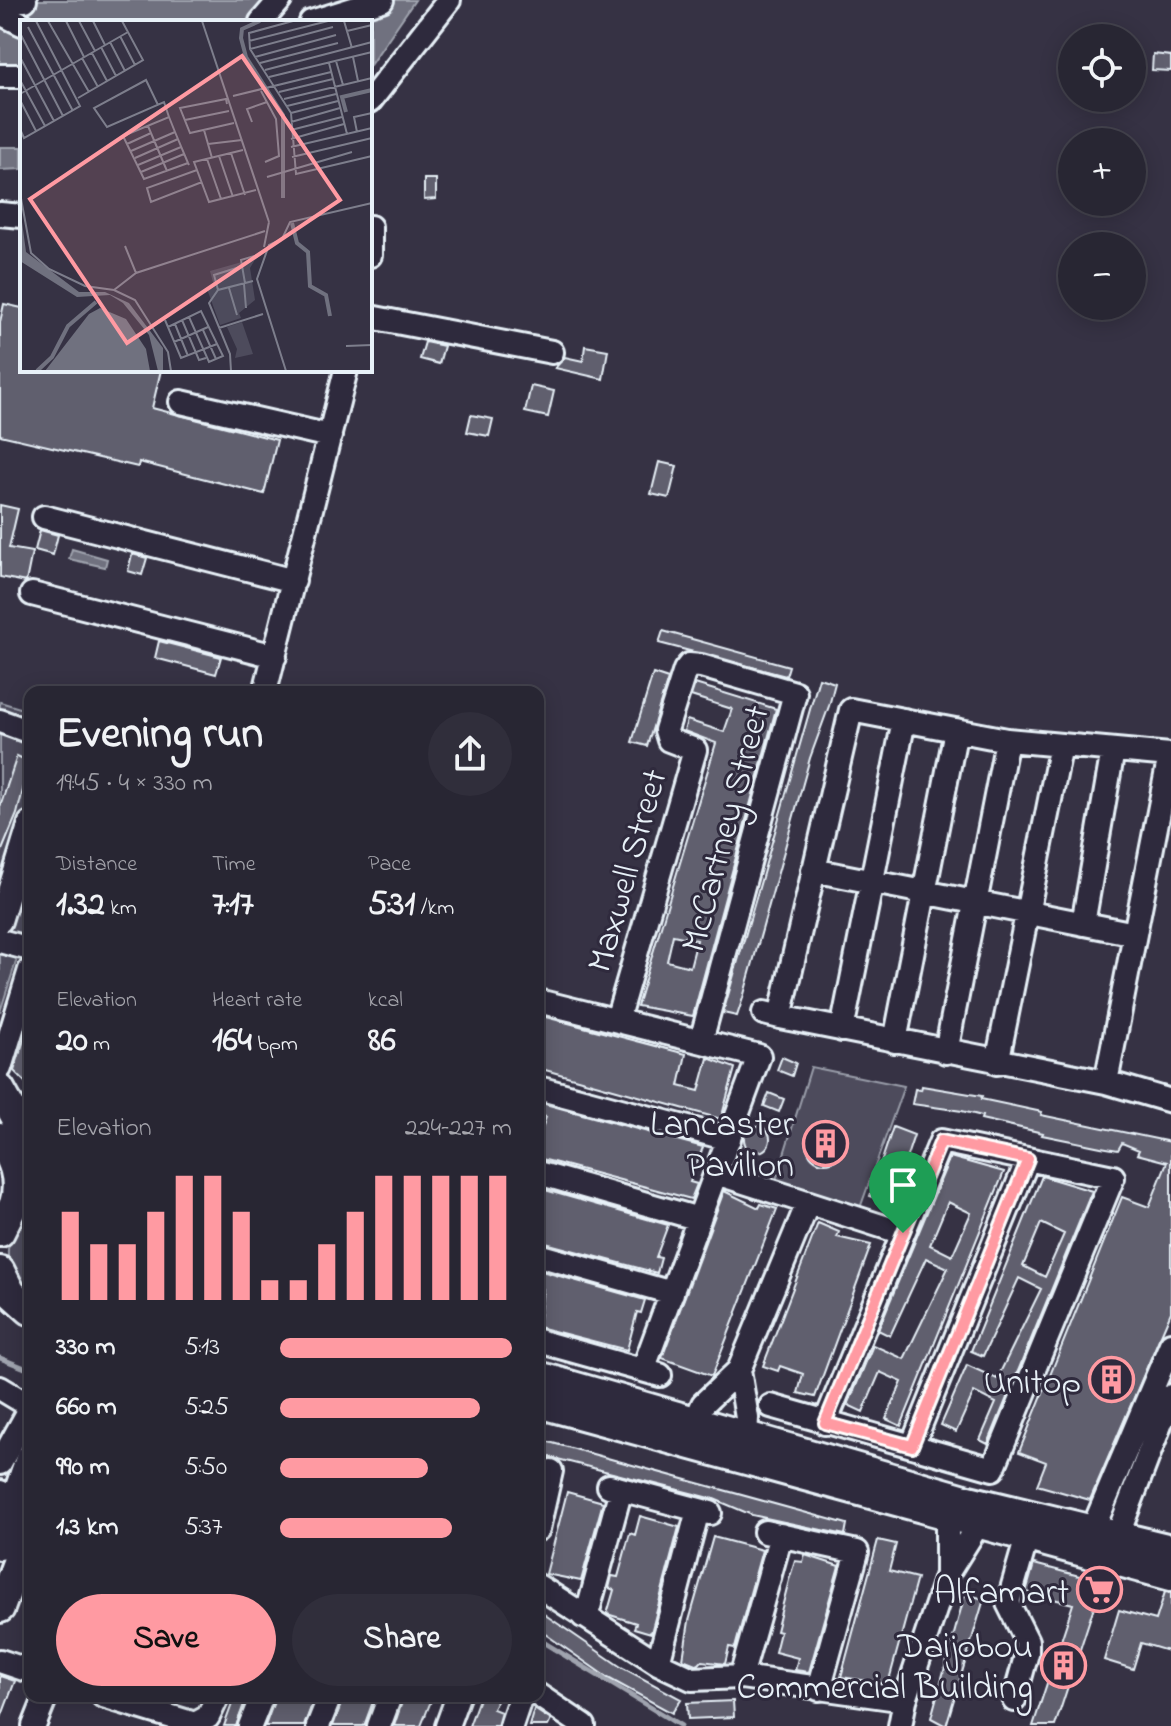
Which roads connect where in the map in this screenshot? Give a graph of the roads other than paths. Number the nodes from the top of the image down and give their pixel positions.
1 (0, 0) edge
2 (25, 0) edge
3 (280, 0) edge
4 (382, 0) edge
5 (449, 0) edge
6 (0, 13) edge
7 (263, 20) edge
8 (317, 20) edge
9 (20, 23) edge
10 (372, 98) edge
11 (0, 214) edge
12 (20, 216) edge
13 (372, 317) edge
14 (552, 352) dead end
15 (346, 372) edge
16 (181, 402) dead end
17 (330, 436) junction
18 (44, 517) dead end
19 (294, 581) junction
20 (32, 594) dead end
21 (275, 656) junction
22 (689, 665) joint
23 (267, 686) edge
24 (904, 720) junction
25 (0, 721) edge
26 (24, 730) edge
27 (956, 730) junction
28 (1007, 740) junction
29 (1061, 745) junction
30 (1113, 750) junction
31 (24, 844) edge
32 (813, 870) junction
33 (872, 882) junction
34 (924, 892) junction
35 (975, 902) junction
36 (1027, 913) junction
37 (0, 921) edge
38 (1083, 924) junction
39 (1135, 934) junction
40 (0, 941) edge
41 (24, 947) edge
42 (24, 990) edge
43 (544, 1002) edge
44 (617, 1020) junction
45 (842, 1030) junction
46 (701, 1041) junction
47 (895, 1041) junction
48 (946, 1052) junction
49 (997, 1063) junction
50 (0, 1068) edge
51 (1106, 1082) junction
52 (0, 1089) edge
53 (544, 1090) edge
54 (1171, 1101) edge
55 (24, 1132) edge
56 (0, 1137) edge
57 (729, 1139) junction
58 (1028, 1159) junction
59 (716, 1173) junction
60 (544, 1175) edge
61 (22, 1197) edge
62 (808, 1203) junction
63 (699, 1219) junction
64 (0, 1232) edge
65 (903, 1233) junction
66 (544, 1257) edge
67 (0, 1271) edge
68 (672, 1293) junction
69 (24, 1305) edge
70 (544, 1343) edge
71 (1171, 1344) edge
72 (739, 1370) junction
73 (544, 1378) edge
74 (0, 1388) edge
75 (1165, 1393) edge
76 (24, 1404) edge
77 (544, 1405) edge
78 (771, 1406) dead end
79 (24, 1419) edge
80 (695, 1422) junction
81 (825, 1423) junction
82 (746, 1436) junction
83 (912, 1446) junction
84 (0, 1463) edge
85 (551, 1471) edge
86 (19, 1485) edge
87 (544, 1502) edge
88 (947, 1515) junction
89 (979, 1523) junction
90 (1105, 1534) junction
91 (1027, 1537) junction
92 (24, 1544) edge
93 (0, 1545) edge
94 (1171, 1549) edge
95 (947, 1574) junction
96 (1171, 1576) edge
97 (544, 1590) edge
98 (0, 1608) edge
99 (583, 1616) junction
100 (0, 1661) edge
101 (24, 1662) edge
102 (658, 1663) junction
103 (741, 1677) junction
104 (819, 1689) junction
105 (544, 1699) edge
106 (905, 1700) junction
107 (1014, 1700) dead end
108 (44, 1702) edge
109 (123, 1702) edge
110 (215, 1702) edge
111 (260, 1702) edge
112 (328, 1702) edge
113 (388, 1702) edge
114 (456, 1702) edge
115 (519, 1702) edge
116 (577, 1724) edge
117 (34, 1726) edge
118 (250, 1726) edge
119 (318, 1726) edge
120 (379, 1726) edge
121 (447, 1726) edge
122 (511, 1726) edge
123 (900, 1726) edge

1 - 2 street
3 - 7 street
4 - 8 street
5 - 10 street
6 - 9 street
11 - 12 street
13 - 14 street
15 - 17 street
16 - 17 street
17 - 19 street
18 - 19 street
19 - 21 street
20 - 21 street
21 - 23 street
22 - 44 street, Maxwell Street
22 - 46 street, McCartney Street
24 - 27 street
24 - 32 street
24 - 33 street
25 - 26 street
27 - 28 street
27 - 34 street
28 - 29 street
28 - 35 street
29 - 30 street
29 - 36 street
30 - 38 street
30 - 39 street
31 - 37 street
32 - 33 street
32 - 45 street
33 - 34 street
33 - 45 street
34 - 35 street
34 - 47 street
35 - 36 street
35 - 48 street
36 - 38 street
36 - 49 street
38 - 39 street
39 - 51 street
40 - 41 street
42 - 50 street
43 - 44 street
44 - 46 street
45 - 47 street
46 - 57 street
47 - 48 street
48 - 49 street
49 - 51 street
51 - 54 street
52 - 55 main road
53 - 57 street
56 - 61 main road
57 - 59 street
58 - 65 street
58 - 83 street
58 - 83 street
59 - 62 street
59 - 63 street
60 - 63 street
61 - 64 main road
62 - 65 street
62 - 72 street
63 - 68 street
65 - 81 street
66 - 68 street
67 - 69 main road
68 - 70 street
71 - 75 street
72 - 80 street
72 - 82 street
73 - 80 main road
74 - 76 street
75 - 90 street
77 - 88 main road
78 - 81 street
79 - 84 street
80 - 82 main road
81 - 83 street
82 - 90 main road
85 - 87 street
86 - 93 main road
88 - 89 main road
88 - 95 street
89 - 91 main road
89 - 95 street
90 - 94 main road
91 - 96 main road
91 - 107 street
92 - 98 main road
95 - 106 street
97 - 99 street
99 - 102 street
99 - 102 street
100 - 101 street
102 - 103 street
103 - 104 street
103 - 104 street
104 - 106 street
105 - 116 street
106 - 123 street
108 - 117 street
109 - 110 street
111 - 118 street
112 - 119 street
113 - 120 street
114 - 121 street
115 - 122 street

